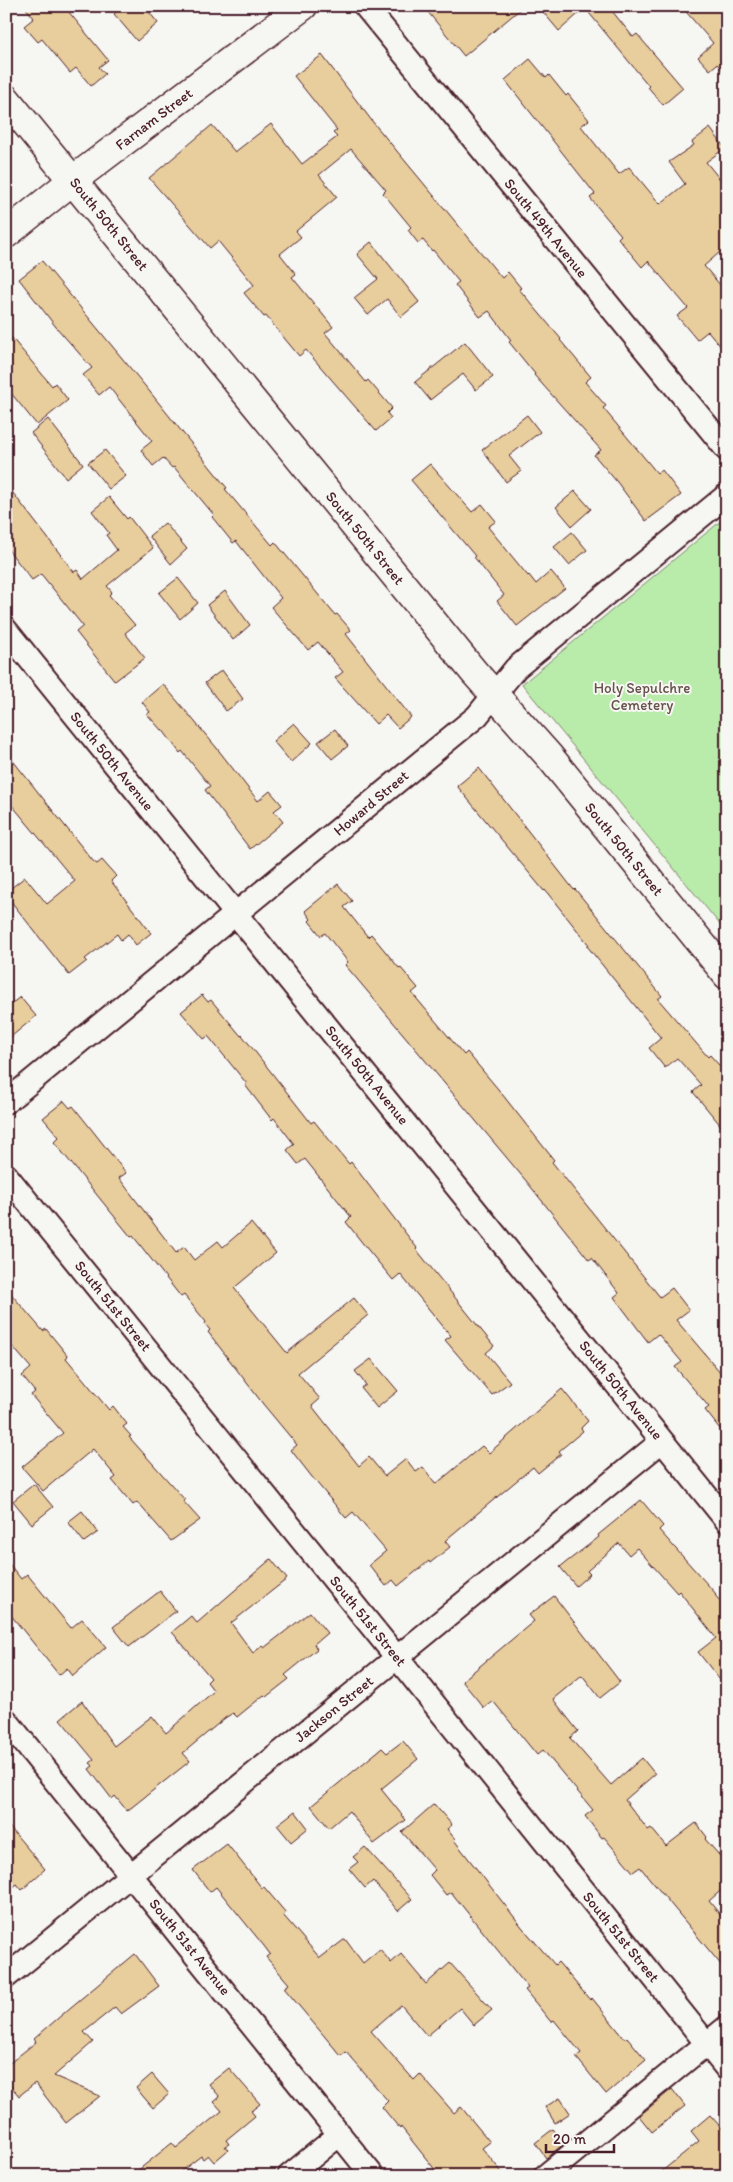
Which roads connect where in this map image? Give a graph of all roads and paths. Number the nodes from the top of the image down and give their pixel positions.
1 (304, 6) edge
2 (365, 6) edge
3 (6, 99) edge
4 (73, 180) junction
5 (6, 234) edge
6 (727, 450) edge
7 (727, 495) edge
8 (6, 630) edge
9 (494, 694) junction
10 (236, 914) junction
11 (727, 975) edge
12 (6, 1102) edge
13 (6, 1175) edge
14 (662, 1441) junction
15 (727, 1521) edge
16 (397, 1658) junction
17 (6, 1720) edge
18 (132, 1875) junction
19 (6, 1977) edge
20 (727, 2027) edge
21 (706, 2044) junction
22 (725, 2065) edge
23 (340, 2134) junction
24 (289, 2176) edge
25 (373, 2176) edge
26 (545, 2176) edge

1 - 4 main road, Farnam Street
2 - 6 street, South 49th Avenue
3 - 4 main road, South 50th Street
4 - 5 main road, Farnam Street
4 - 9 main road, South 50th Street
7 - 9 street, Howard Street
8 - 10 street, South 50th Avenue
9 - 10 street, Howard Street
9 - 11 main road, South 50th Street
10 - 12 street, Howard Street
10 - 14 street, South 50th Avenue
13 - 16 street, South 51st Street
14 - 15 street, South 50th Avenue
14 - 16 street, Jackson Street
16 - 18 street, Jackson Street
16 - 21 street, South 51st Street
17 - 18 street, South 51st Avenue
18 - 19 street, Jackson Street
18 - 23 street, South 51st Avenue
20 - 21 street
21 - 22 street, South 51st Street
21 - 26 street
23 - 24 street
23 - 25 street, South 51st Avenue

